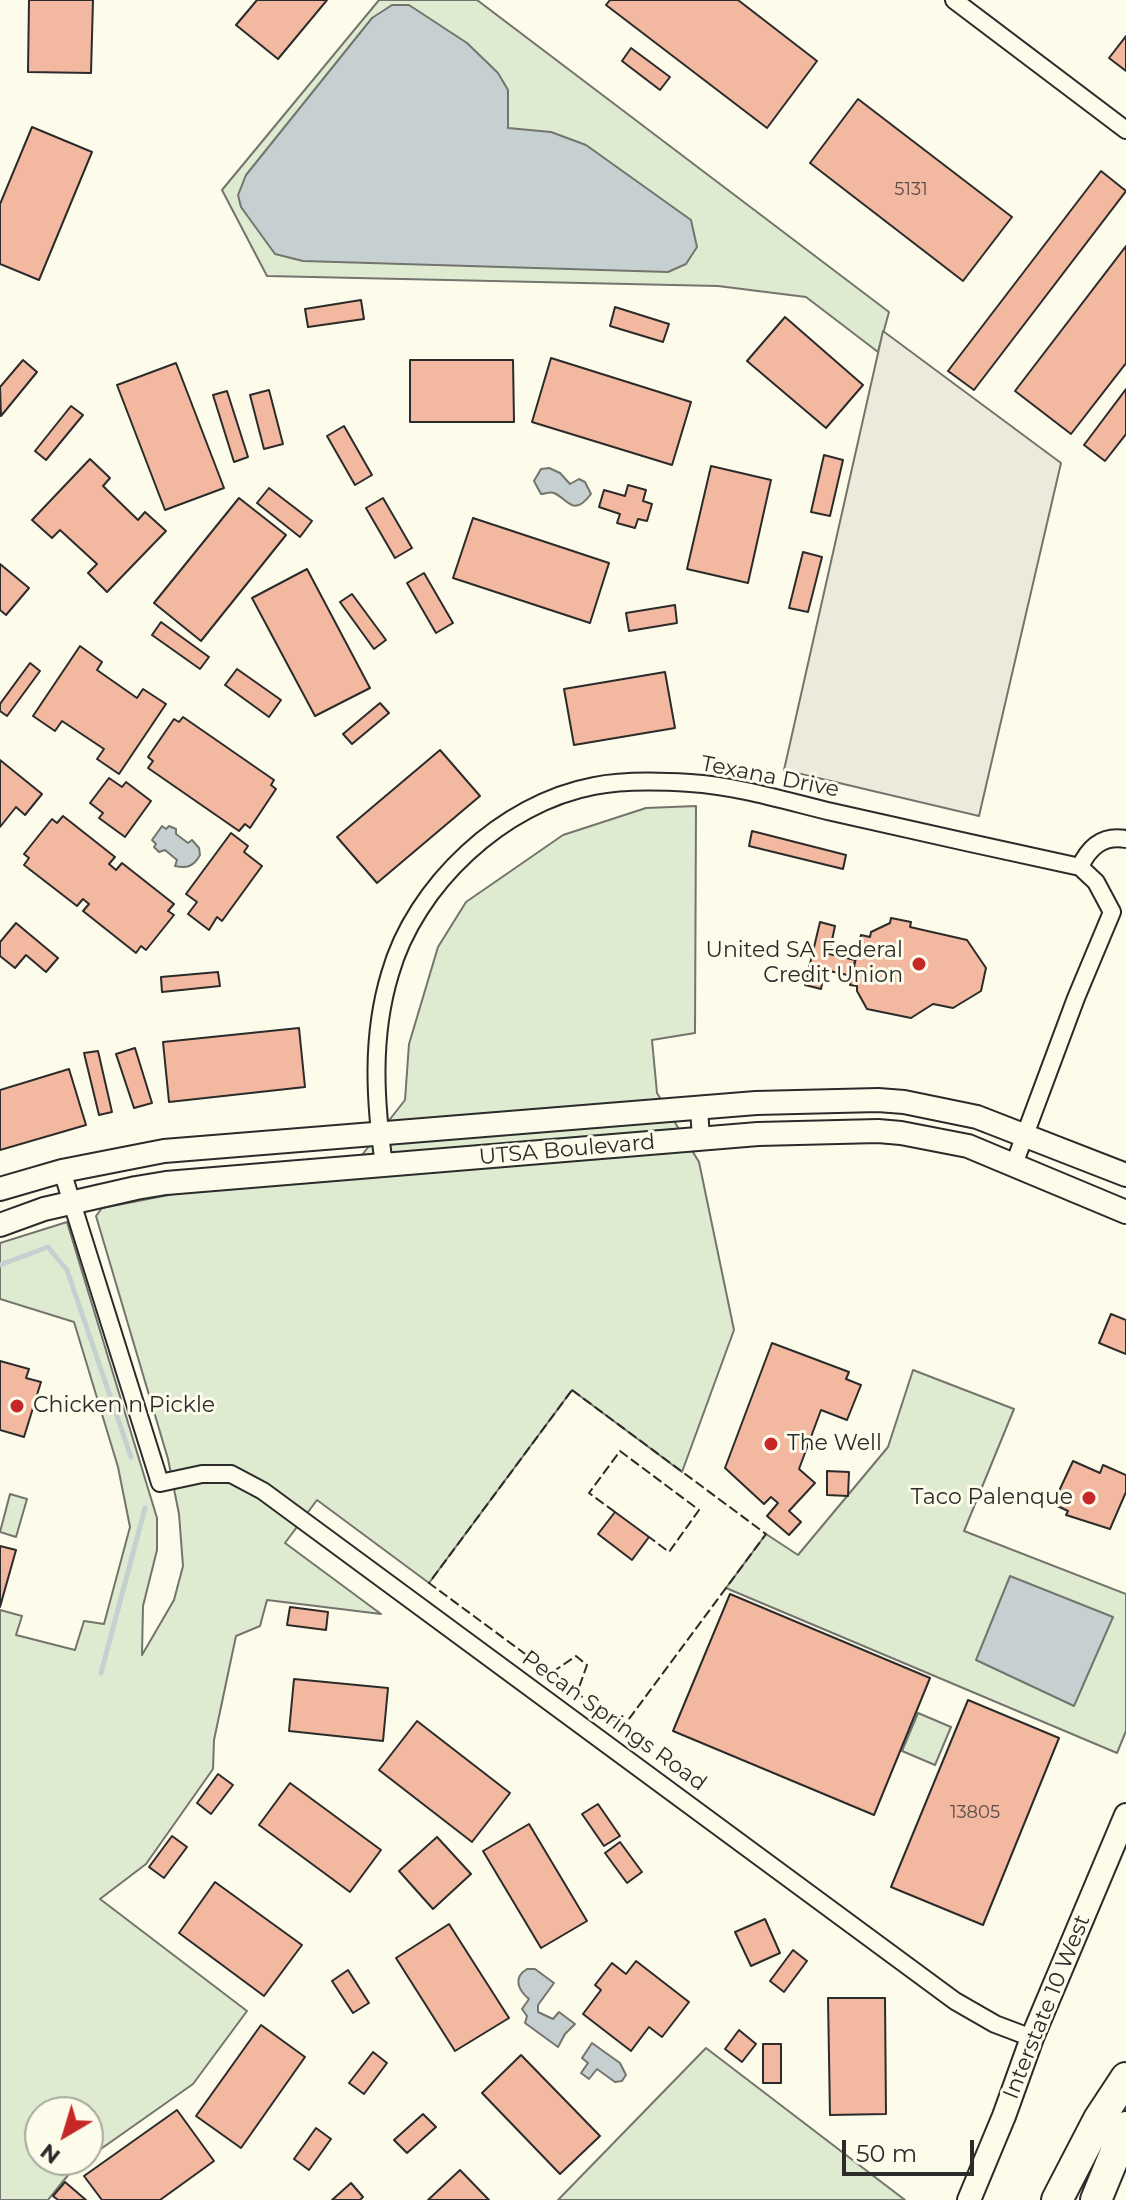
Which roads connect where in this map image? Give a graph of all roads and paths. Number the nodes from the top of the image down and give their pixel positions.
1 (954, 0) edge
2 (1126, 130) edge
3 (1126, 839) edge
4 (1080, 867) junction
5 (1119, 910) edge
6 (699, 1108) junction
7 (380, 1133) junction
8 (1025, 1136) junction
9 (701, 1139) junction
10 (384, 1165) junction
11 (1013, 1167) junction
12 (62, 1171) junction
13 (1126, 1175) edge
14 (0, 1189) edge
15 (73, 1202) junction
16 (1126, 1212) edge
17 (0, 1225) edge
18 (1126, 1815) edge
19 (1032, 2038) junction
20 (1126, 2078) edge
21 (1126, 2127) edge
22 (969, 2200) edge
23 (1057, 2200) edge
24 (1096, 2200) edge

1 - 2 street
3 - 4 street
4 - 5 street
4 - 7 street, Texana Drive
5 - 8 street
6 - 7 main road, UTSA Boulevard
6 - 8 main road, UTSA Boulevard
6 - 9 street
7 - 10 street, Texana Drive
7 - 12 main road, UTSA Boulevard
8 - 11 street
8 - 13 main road, UTSA Boulevard
9 - 10 main road, UTSA Boulevard
9 - 11 main road, UTSA Boulevard
10 - 15 main road, UTSA Boulevard
11 - 16 main road, UTSA Boulevard
12 - 14 main road, UTSA Boulevard
12 - 15 street
15 - 17 main road, UTSA Boulevard
15 - 19 street, Pecan Springs Road
18 - 19 main road, Interstate 10 West
19 - 22 main road, Interstate 10 West
20 - 23 highway
21 - 24 highway

